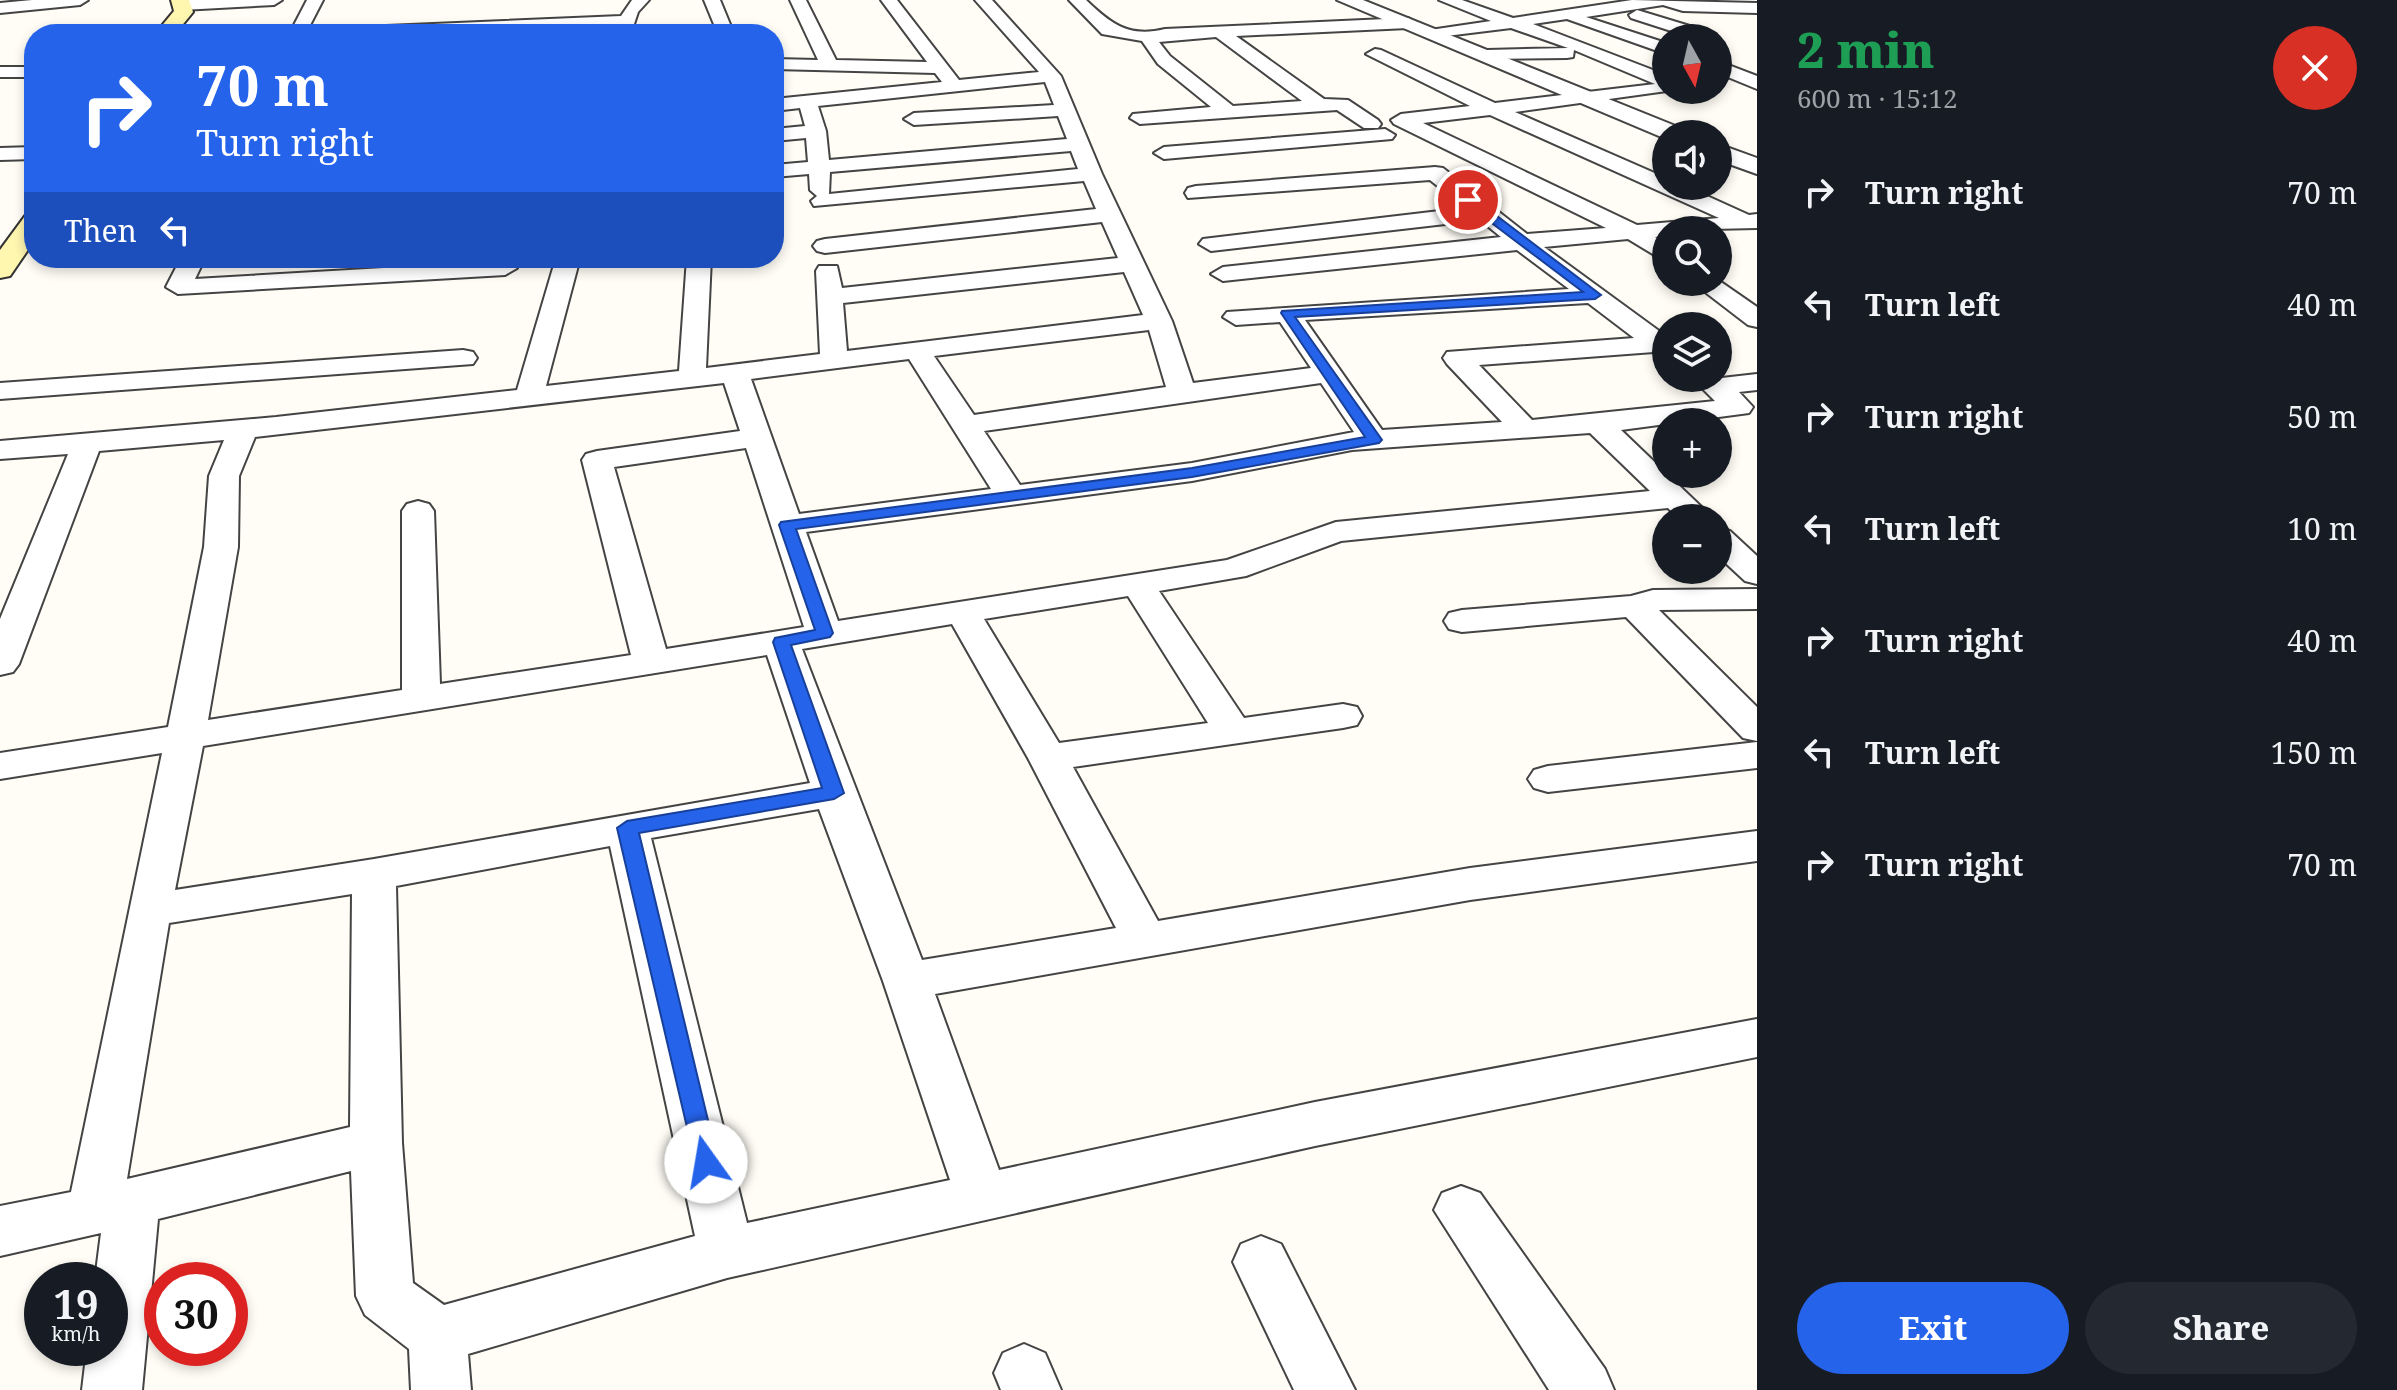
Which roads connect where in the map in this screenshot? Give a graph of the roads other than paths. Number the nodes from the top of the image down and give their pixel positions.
1 (80, 0) edge
2 (274, 0) edge
3 (315, 0) edge
4 (641, 0) edge
5 (712, 0) edge
6 (798, 0) edge
7 (889, 0) edge
8 (983, 0) edge
9 (1077, 0) edge
10 (1346, 0) edge
11 (1447, 0) edge
12 (1590, 0) edge
13 (1663, 0) edge
14 (60, 1) edge
15 (181, 3) edge
16 (1531, 4) dead end
17 (1683, 6) junction
18 (1613, 7) junction
19 (0, 8) edge
20 (1757, 8) edge
21 (1249, 14) dead end
22 (1563, 15) junction
23 (68, 22) dead end
24 (1512, 22) junction
25 (1408, 23) junction
26 (1746, 23) edge
27 (174, 24) edge
28 (310, 24) edge
29 (630, 24) edge
30 (722, 24) edge
31 (1666, 24) edge
32 (1271, 29) junction
33 (1219, 31) junction
34 (1436, 34) junction
35 (1152, 38) junction
36 (1652, 44) edge
37 (1599, 53) junction
38 (1375, 54) dead end
39 (1487, 55) junction
40 (1652, 55) edge
41 (784, 64) edge
42 (829, 65) junction
43 (855, 66) junction
44 (940, 68) junction
45 (1732, 72) edge
46 (1052, 76) junction
47 (1652, 76) edge
48 (1757, 83) edge
49 (955, 87) junction
50 (1652, 90) edge
51 (1732, 91) edge
52 (910, 92) junction
53 (1757, 92) edge
54 (867, 95) junction
55 (1585, 98) junction
56 (807, 101) junction
57 (784, 104) edge
58 (1321, 106) junction
59 (1492, 109) junction
60 (1065, 110) junction
61 (1229, 112) junction
62 (1140, 118) dead end
63 (914, 119) junction
64 (1401, 120) junction
65 (1652, 125) edge
66 (816, 131) junction
67 (784, 134) edge
68 (1391, 140) junction
69 (1079, 144) junction
70 (24, 153) edge
71 (1164, 153) dead end
72 (0, 154) edge
73 (922, 157) junction
74 (1732, 157) edge
75 (820, 167) junction
76 (1757, 167) edge
77 (784, 170) edge
78 (1435, 173) junction
79 (1091, 174) junction
80 (1196, 193) dead end
81 (822, 201) junction
82 (1485, 213) junction
83 (1110, 214) junction
84 (1754, 224) edge
85 (1631, 231) junction
86 (24, 237) edge
87 (1522, 242) junction
88 (1211, 244) dead end
89 (1652, 245) edge
90 (825, 246) junction
91 (12, 255) edge
92 (1133, 264) junction
93 (188, 268) edge
94 (505, 268) dead end
95 (565, 268) edge
96 (698, 268) edge
97 (1223, 274) dead end
98 (1595, 295) junction
99 (1724, 296) edge
100 (832, 297) junction
101 (1407, 307) junction
102 (1287, 313) junction
103 (1236, 317) dead end
104 (1757, 319) edge
105 (1159, 321) junction
106 (1652, 338) edge
107 (1652, 347) edge
108 (917, 350) junction
109 (463, 358) dead end
110 (1457, 358) junction
111 (834, 360) junction
112 (735, 373) junction
113 (1329, 374) junction
114 (692, 378) junction
115 (132, 381) junction
116 (1732, 382) edge
117 (1757, 382) edge
118 (0, 391) edge
119 (1721, 392) edge
120 (1182, 393) junction
121 (529, 398) junction
122 (1748, 414) edge
123 (102, 423) junction
124 (1597, 424) junction
125 (967, 425) junction
126 (1523, 427) junction
127 (243, 429) junction
128 (757, 438) junction
129 (1374, 440) junction
130 (0, 450) edge
131 (1011, 495) junction
132 (1682, 504) edge
133 (1652, 510) edge
134 (418, 511) dead end
135 (787, 525) junction
136 (1732, 551) edge
137 (1757, 574) edge
138 (1136, 582) junction
139 (1757, 599) edge
140 (1635, 606) junction
141 (963, 613) junction
142 (1462, 621) dead end
143 (824, 633) junction
144 (781, 642) junction
145 (651, 662) junction
146 (0, 664) edge
147 (421, 699) junction
148 (1343, 716) dead end
149 (1757, 729) edge
150 (1234, 732) junction
151 (184, 736) junction
152 (1757, 755) edge
153 (1048, 758) junction
154 (0, 766) edge
155 (1548, 779) dead end
156 (834, 793) junction
157 (627, 828) junction
158 (1757, 846) edge
159 (374, 875) junction
160 (149, 910) junction
161 (1145, 939) junction
162 (907, 981) junction
163 (1757, 1038) edge
164 (376, 1143) junction
165 (983, 1199) junction
166 (113, 1207) junction
167 (1461, 1210) dead end
168 (0, 1231) edge
169 (727, 1253) junction
170 (1261, 1262) dead end
171 (437, 1335) junction
172 (112, 1390) edge
173 (441, 1390) edge
174 (1325, 1390) edge
175 (1584, 1390) edge

1 - 14 street
2 - 15 street
3 - 28 street
4 - 29 street
5 - 30 street
6 - 42 street
7 - 44 street
8 - 46 street
9 - 35 street
10 - 25 street
11 - 24 street
12 - 18 street
13 - 17 street
13 - 18 street
14 - 19 street
14 - 23 street
15 - 27 main road
16 - 22 street
17 - 20 street
17 - 26 street
18 - 22 street
18 - 31 street
21 - 32 street
22 - 24 street
22 - 36 street
24 - 34 street
24 - 37 street
25 - 32 street
25 - 34 street
32 - 33 street
33 - 35 street
33 - 58 street
34 - 39 street
35 - 61 street
37 - 39 street
37 - 40 street
37 - 47 street
38 - 59 street
39 - 55 street
41 - 42 street
42 - 43 street
43 - 44 street
43 - 54 street
44 - 49 street
45 - 48 street
46 - 49 street
46 - 60 street
49 - 52 street
50 - 55 street
51 - 53 street
52 - 54 street
52 - 63 street
54 - 56 street
55 - 59 street
55 - 65 street
56 - 57 street
56 - 66 street
58 - 61 street
58 - 68 street
59 - 64 street
59 - 84 street
60 - 63 street
60 - 69 street
61 - 62 street
63 - 73 street
64 - 68 street
64 - 85 street
66 - 67 street
66 - 75 street
68 - 71 street
68 - 78 street
69 - 73 street
69 - 79 street
70 - 72 street
73 - 75 street
74 - 76 street
75 - 77 street
75 - 81 street
78 - 80 street
78 - 82 street
79 - 81 street
79 - 83 street
81 - 90 street
82 - 87 street
82 - 88 street
83 - 90 street
83 - 92 street
84 - 85 street
85 - 87 street
85 - 89 street
86 - 91 main road
87 - 97 street
87 - 98 street
90 - 100 street
92 - 100 street
92 - 105 street
93 - 94 street
95 - 121 street
96 - 114 street
98 - 101 street
98 - 106 street
99 - 104 street
100 - 111 street
101 - 102 street
101 - 110 street
102 - 103 street
102 - 113 street
105 - 108 street
105 - 120 street
107 - 110 street
108 - 111 street
108 - 125 street
109 - 115 street
110 - 126 street
111 - 112 street
112 - 114 street
112 - 128 street
113 - 120 street
113 - 129 street
114 - 121 street
115 - 118 street
115 - 123 street
116 - 117 street
119 - 122 street
120 - 125 street
121 - 127 street
122 - 124 street
123 - 127 street
123 - 130 street
123 - 146 street
124 - 126 street
124 - 132 street
125 - 131 street
126 - 129 street
127 - 151 street
128 - 135 street
128 - 145 street
129 - 131 street
131 - 135 street
133 - 138 street
134 - 147 street
135 - 143 street
136 - 137 street
138 - 141 street
138 - 150 street
139 - 140 street
140 - 142 street
140 - 149 street
141 - 143 street
141 - 153 street
143 - 144 street
144 - 145 street
144 - 156 street
145 - 147 street
147 - 151 street
148 - 150 street
150 - 153 street
151 - 154 street
151 - 160 street
152 - 155 street
153 - 161 street
156 - 157 street
156 - 162 street
157 - 159 street
157 - 169 street
158 - 161 street
159 - 160 street
159 - 164 street
160 - 166 street
161 - 162 street
162 - 165 street
163 - 165 street
164 - 166 street
164 - 171 street
165 - 169 street
166 - 168 street
166 - 172 street
167 - 175 street
169 - 171 street
170 - 174 street
171 - 173 street

